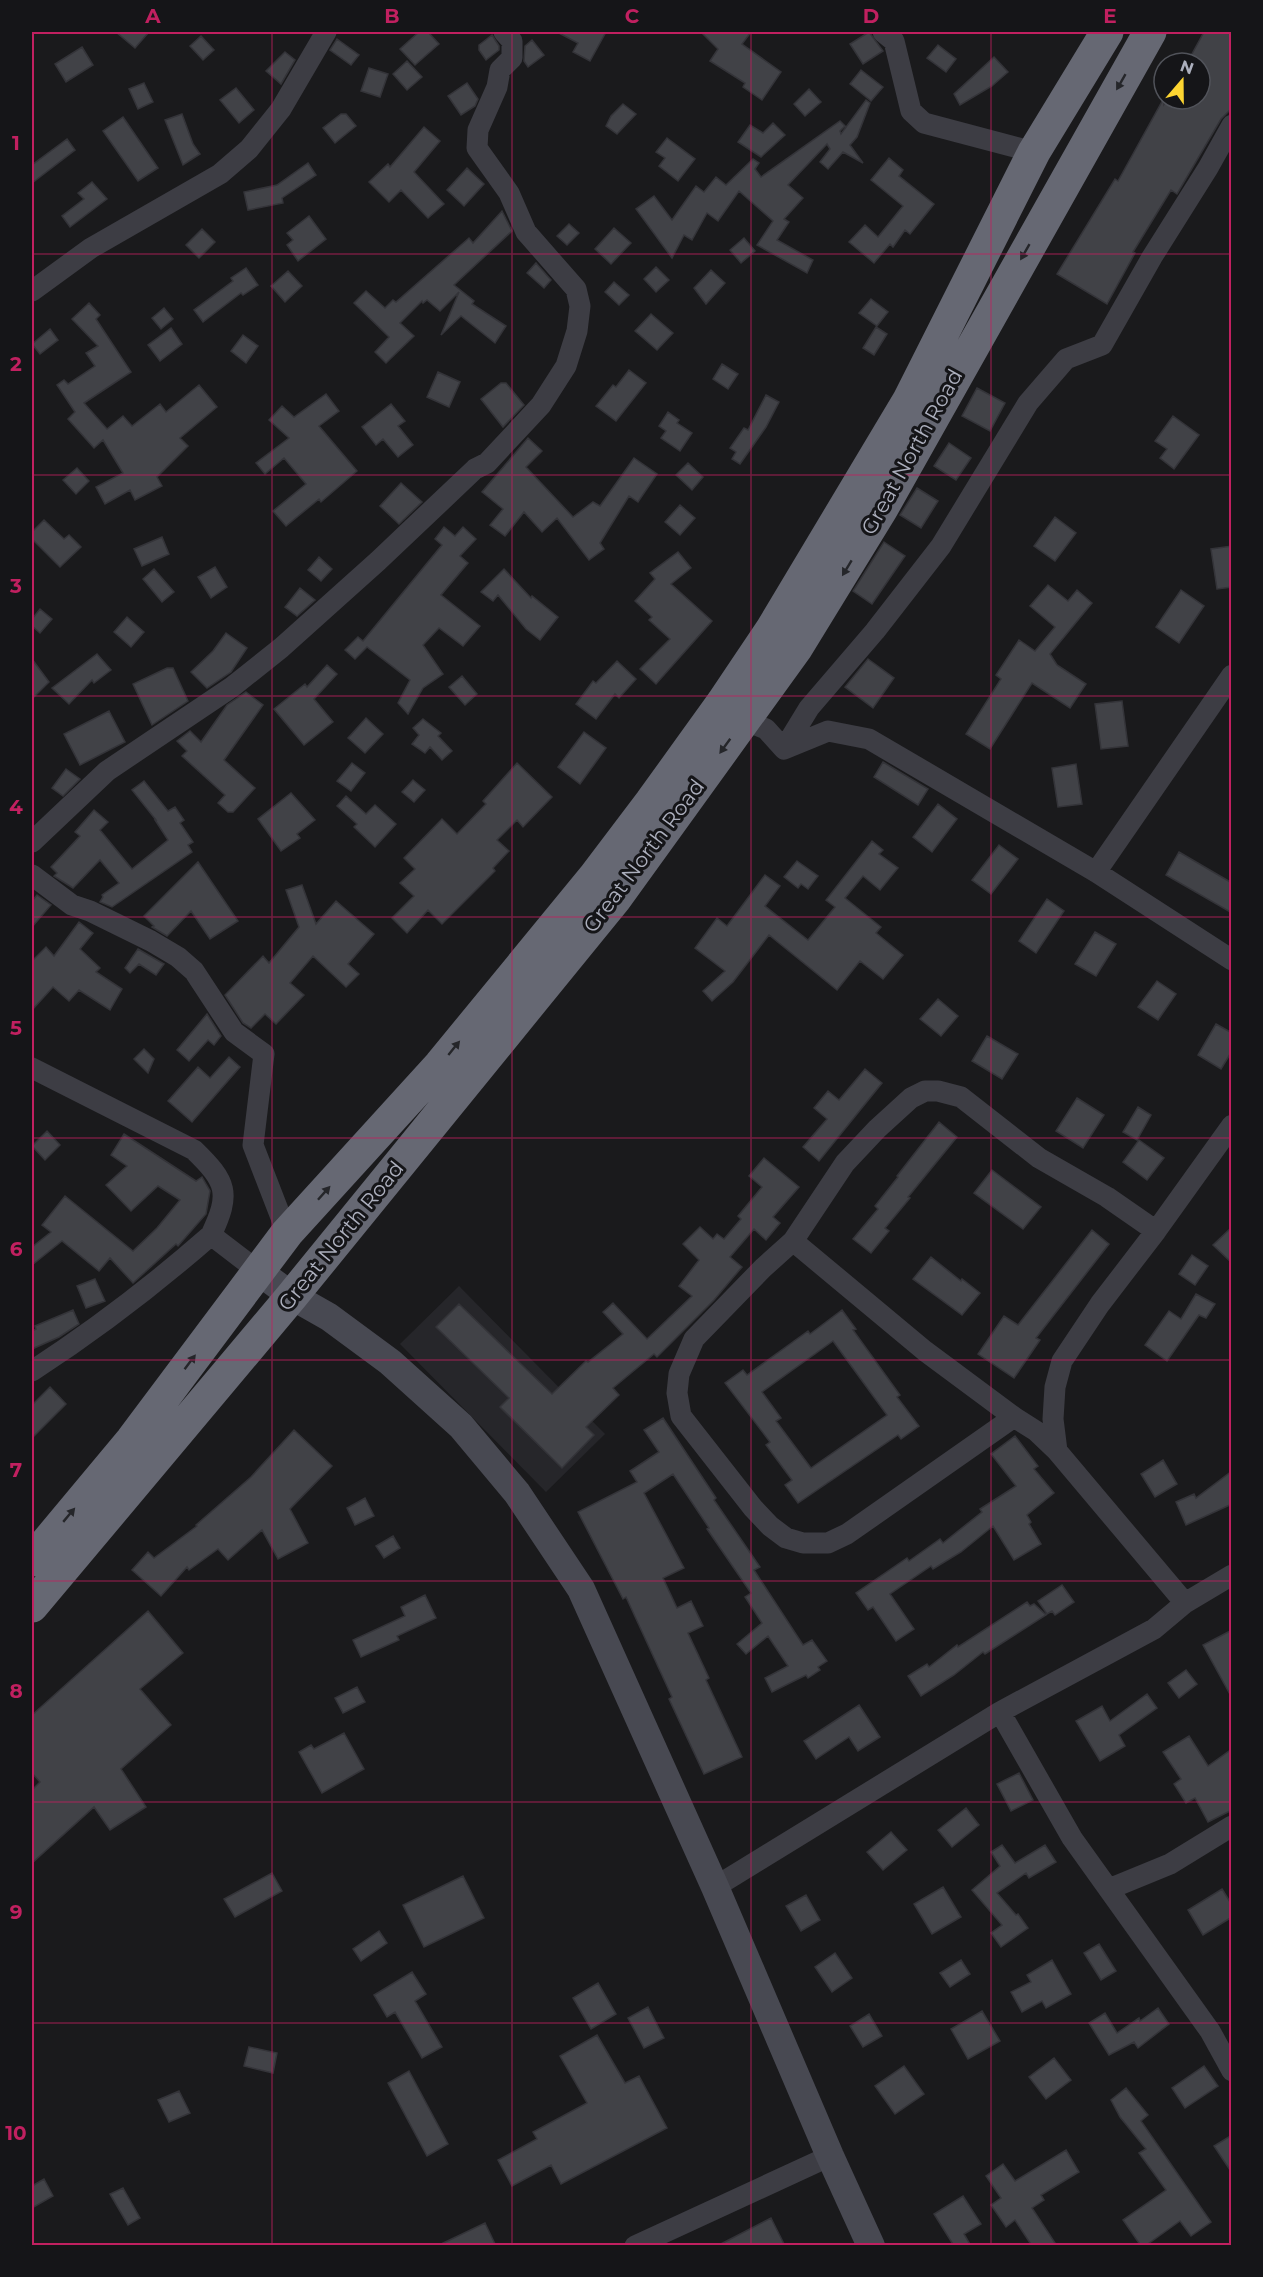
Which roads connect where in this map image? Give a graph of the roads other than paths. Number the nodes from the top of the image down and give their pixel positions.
1 (326, 32) edge
2 (504, 32) edge
3 (884, 32) edge
4 (1107, 32) edge
5 (1150, 32) edge
6 (1232, 125) edge
7 (1034, 152) junction
8 (32, 291) edge
9 (1232, 675) edge
10 (744, 720) junction
11 (784, 749) junction
12 (32, 842) edge
13 (1096, 872) junction
14 (32, 875) edge
15 (1232, 960) edge
16 (32, 1068) edge
17 (1232, 1125) edge
18 (1156, 1231) junction
19 (287, 1233) junction
20 (211, 1235) junction
21 (793, 1241) junction
22 (258, 1271) junction
23 (292, 1296) junction
24 (32, 1371) edge
25 (1014, 1417) junction
26 (1057, 1451) junction
27 (32, 1560) edge
28 (1232, 1575) edge
29 (1185, 1603) junction
30 (32, 1606) edge
31 (1000, 1712) junction
32 (1232, 1826) edge
33 (715, 1887) junction
34 (1109, 1889) junction
35 (1232, 2071) edge
36 (830, 2156) junction
37 (635, 2246) edge
38 (871, 2246) edge

1 - 8 street
2 - 12 street
3 - 7 street
4 - 7 highway, Great North Road
5 -> 10 highway, Great North Road
6 - 11 street
19 -> 7 highway, Great North Road
9 - 13 street
10 - 11 street
10 -> 23 highway, Great North Road
11 - 13 street
13 - 15 street
14 - 19 street
16 - 20 street
17 - 18 street
18 - 21 street
18 - 26 street
19 - 22 highway, Great North Road
20 - 22 street
20 - 24 street
21 - 25 street
21 - 25 street
22 - 23 main road
27 -> 22 highway, Great North Road
23 - 30 highway, Great North Road
23 - 33 main road
25 - 26 street
26 - 29 street
28 - 29 street
29 - 31 street
31 - 33 street
31 - 34 street
32 - 34 street
33 - 36 main road
34 - 35 street
36 - 37 street
36 - 38 main road

